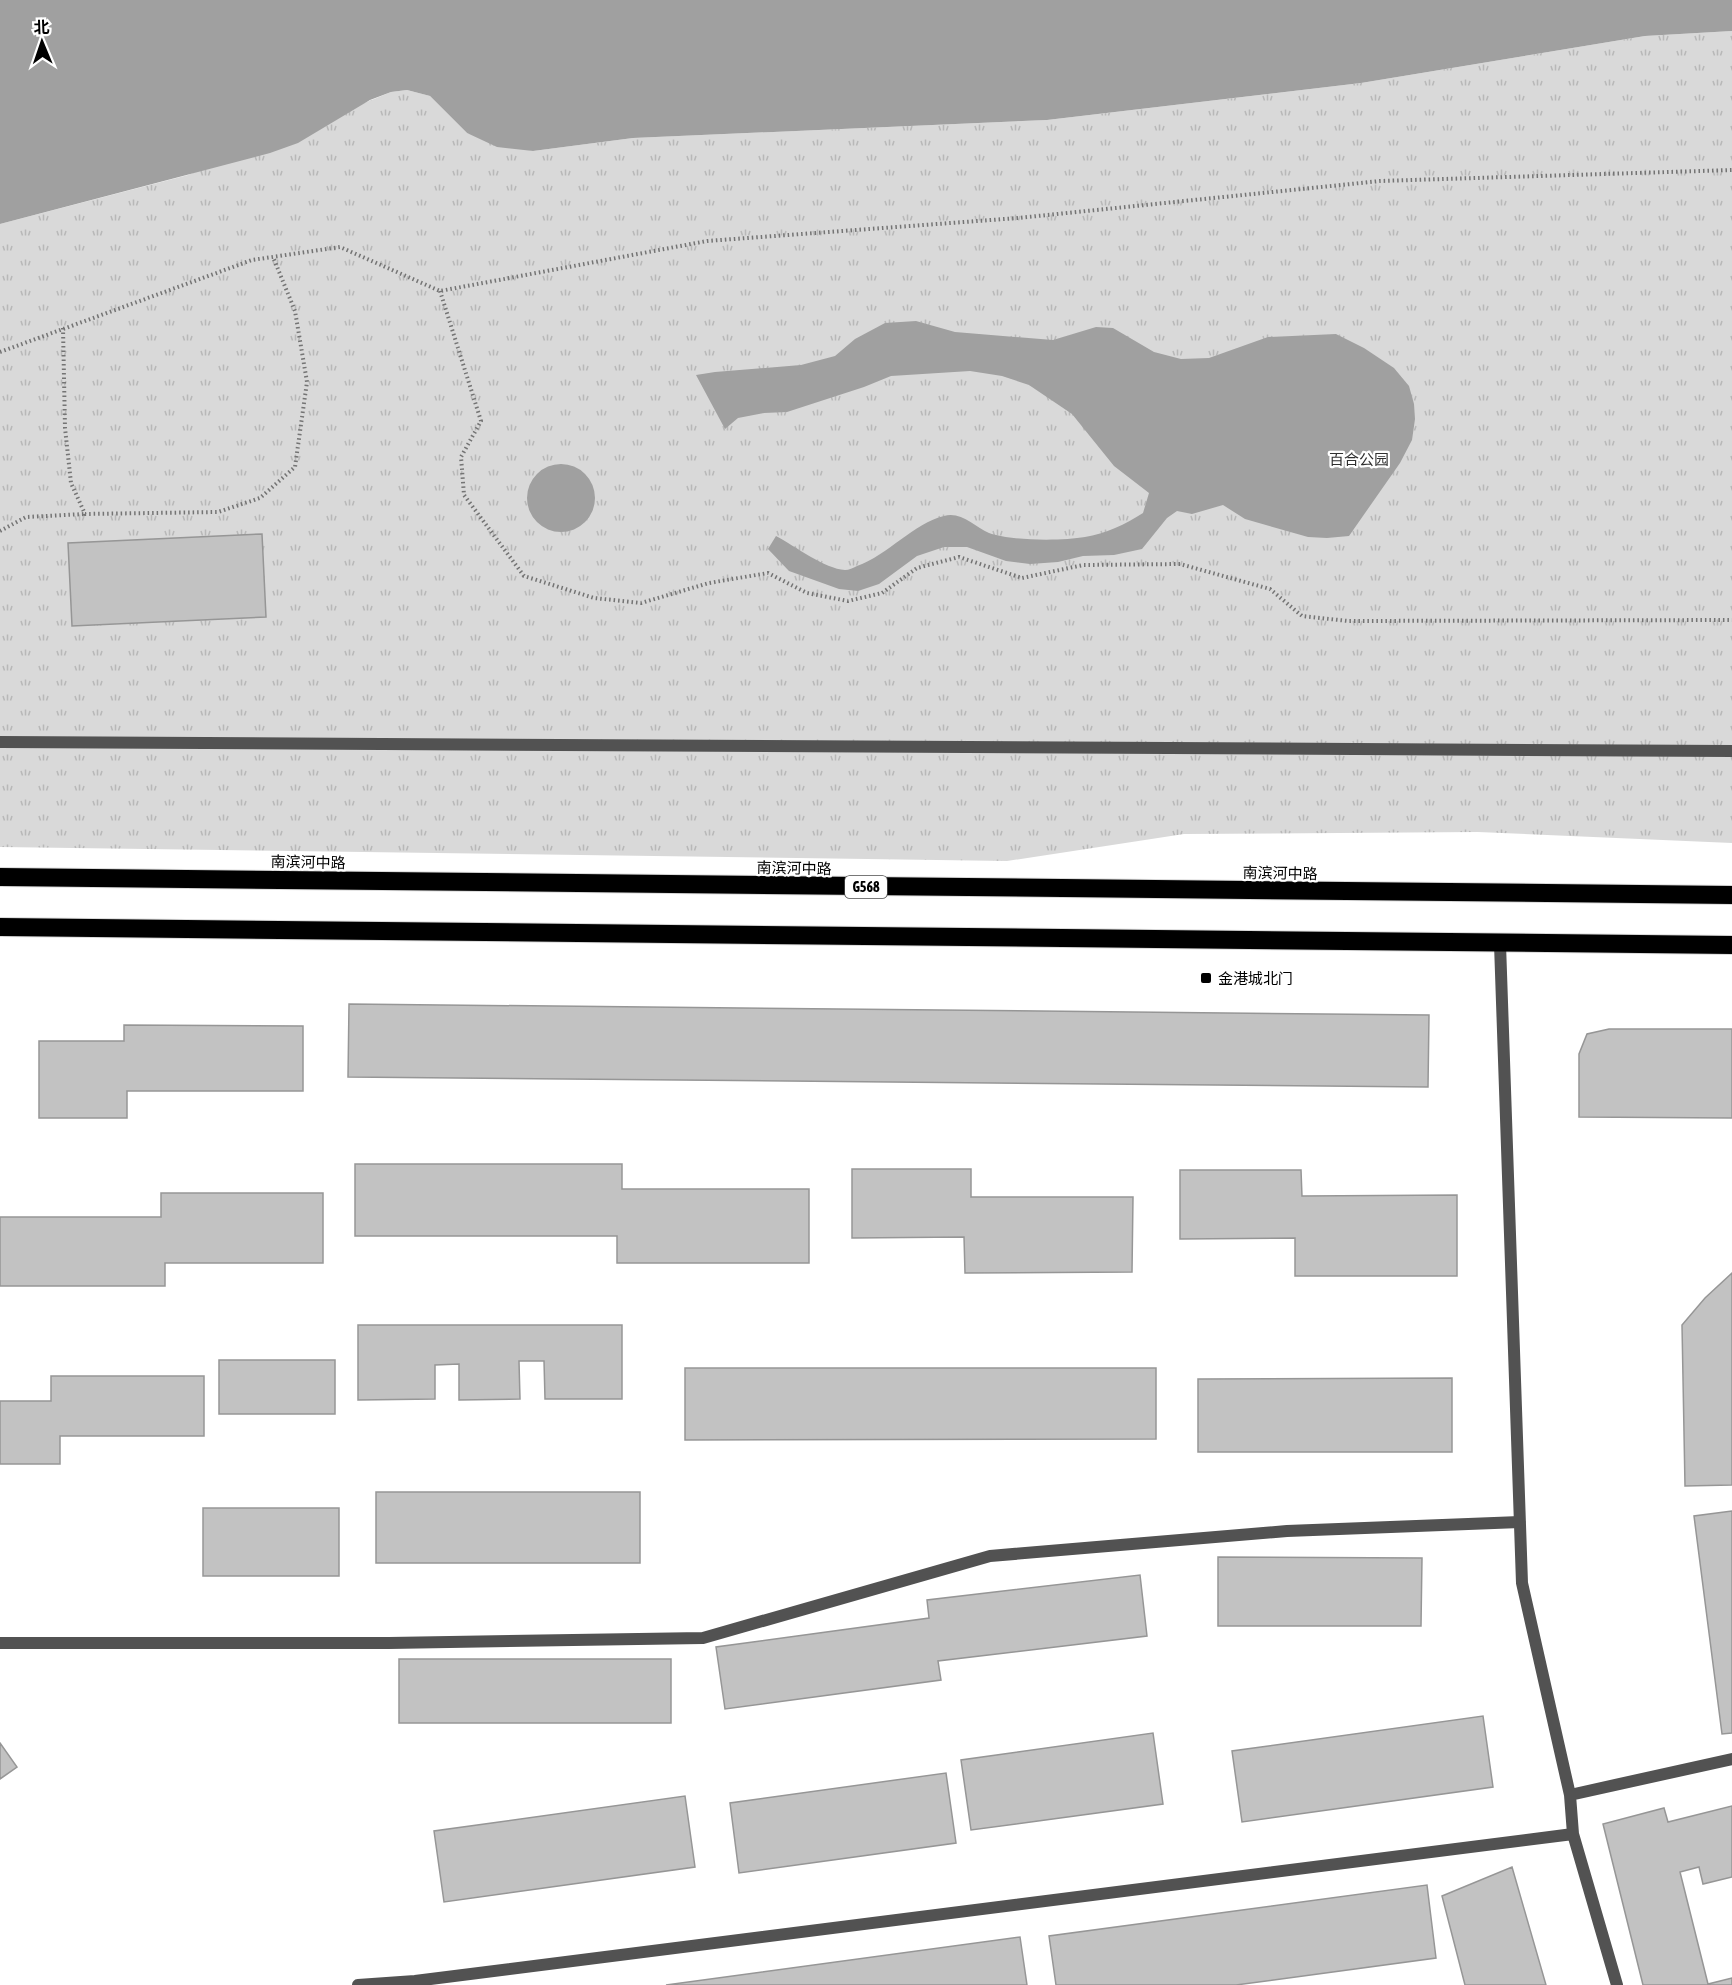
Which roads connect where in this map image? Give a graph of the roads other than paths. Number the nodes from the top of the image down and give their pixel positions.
1 (0, 742) edge
2 (1732, 751) edge
3 (0, 877) edge
4 (1732, 895) edge
5 (0, 927) edge
6 (1500, 944) junction
7 (1732, 945) edge
8 (1520, 1522) junction
9 (0, 1643) edge
10 (1732, 1760) edge
11 (1570, 1795) junction
12 (1574, 1834) junction
13 (358, 1985) edge
14 (1617, 1985) edge

1 - 2 street
3 - 4 highway, 南滨河中路 / G568
5 - 6 highway
6 - 7 highway
6 - 8 street
8 - 9 street
8 - 11 street
10 - 11 street
11 - 12 street
12 - 13 street
12 - 14 street

